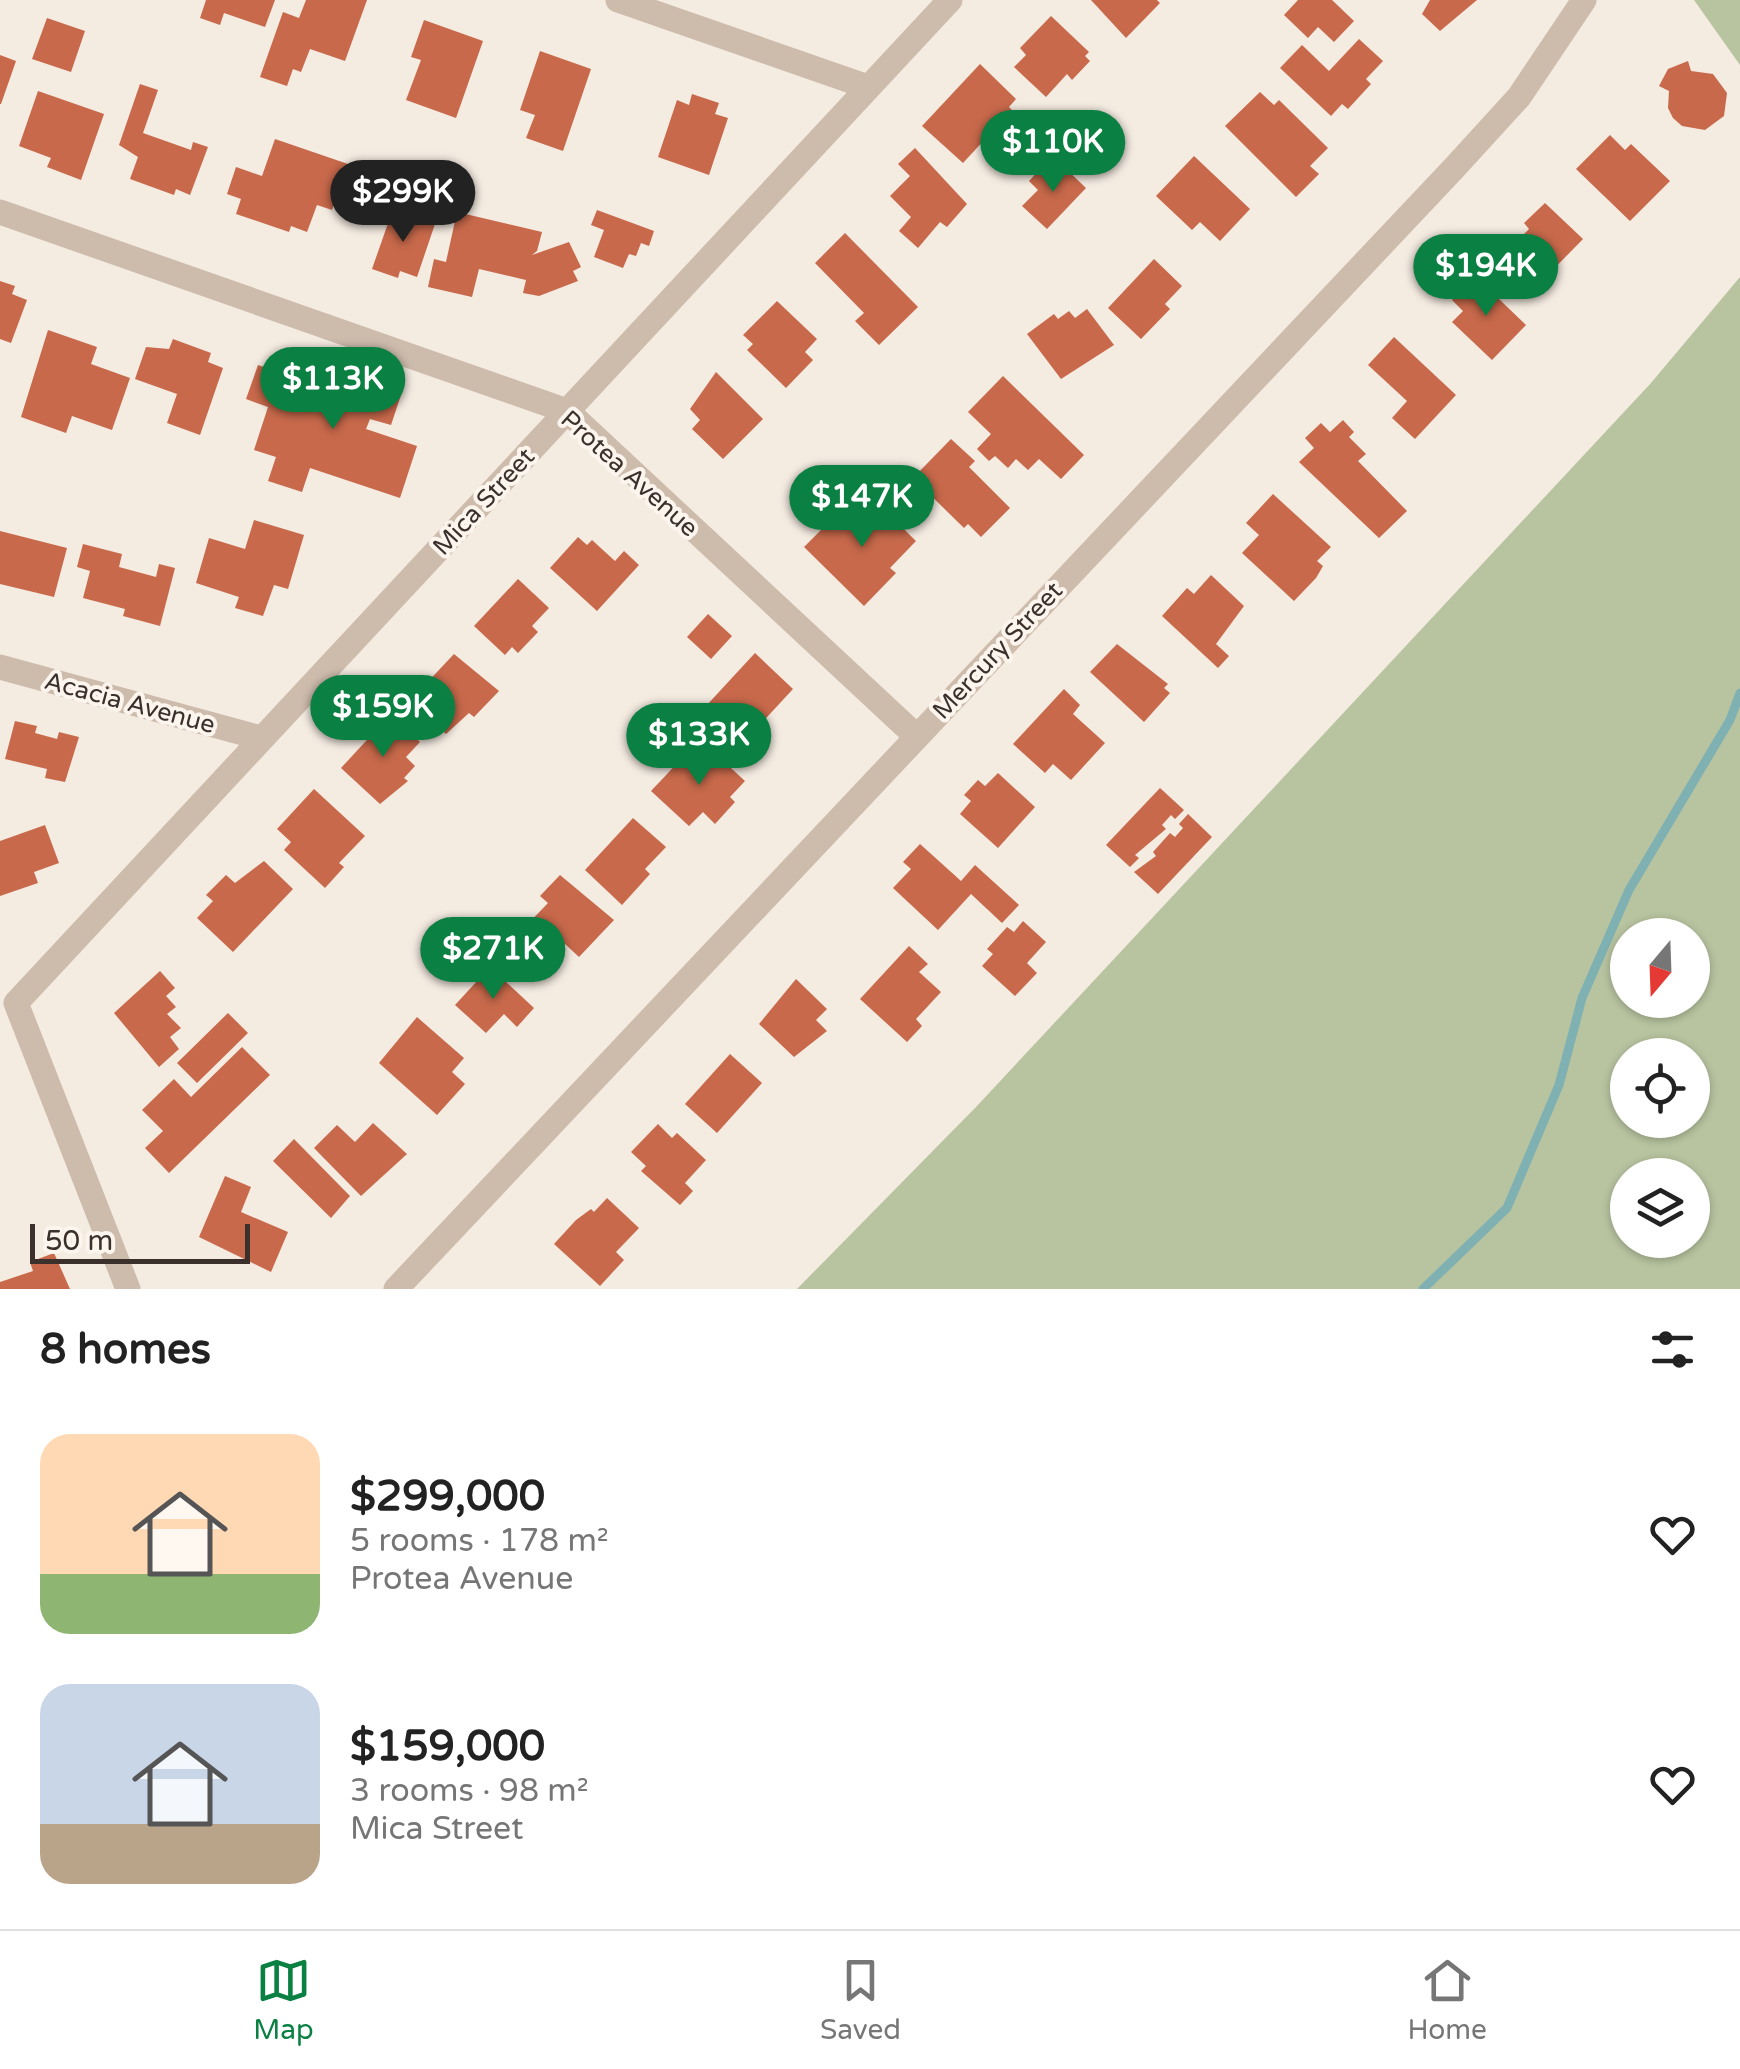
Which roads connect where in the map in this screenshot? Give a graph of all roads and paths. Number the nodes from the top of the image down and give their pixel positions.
1 (618, 0) edge
2 (950, 0) edge
3 (1584, 0) edge
4 (868, 88) junction
5 (0, 212) edge
6 (567, 411) junction
7 (0, 667) edge
8 (916, 736) junction
9 (261, 738) junction
10 (8, 1006) edge
11 (128, 1289) edge
12 (396, 1289) edge

1 - 4 street
2 - 4 street, Mica Street
3 - 8 street, Mercury Street
4 - 6 street, Mica Street
5 - 6 street, Protea Avenue
6 - 8 street, Protea Avenue
6 - 9 street, Mica Street
7 - 9 street, Acacia Avenue
8 - 12 street, Mercury Street
9 - 10 street, Mica Street
10 - 11 street

